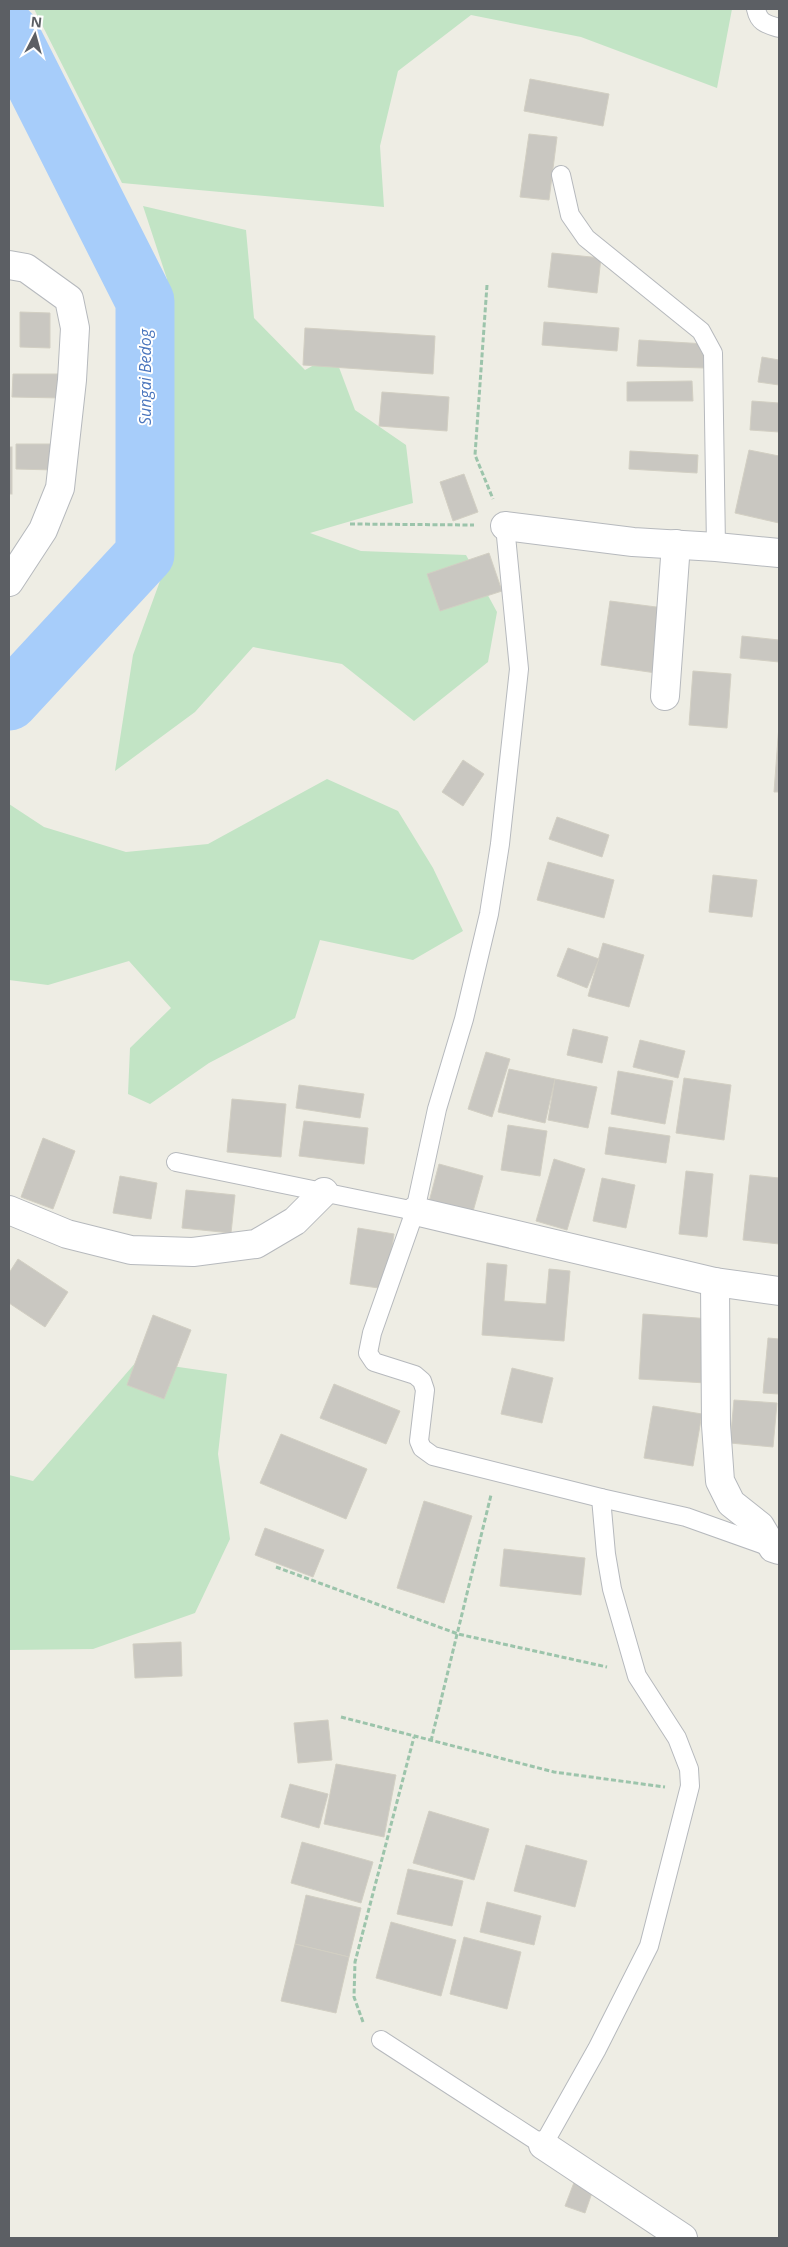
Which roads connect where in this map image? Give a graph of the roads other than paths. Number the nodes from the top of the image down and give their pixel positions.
1 (756, 9) edge
2 (779, 28) edge
3 (562, 175) dead end
4 (9, 265) edge
5 (504, 526) joint
6 (676, 544) junction
7 (716, 547) junction
8 (779, 553) edge
9 (9, 582) edge
10 (665, 696) dead end
11 (176, 1162) dead end
12 (324, 1192) junction
13 (9, 1210) edge
14 (415, 1211) junction
15 (715, 1282) junction
16 (779, 1291) edge
17 (601, 1498) junction
18 (776, 1549) edge
19 (381, 2040) road end
20 (543, 2145) junction
21 (683, 2238) edge

1 - 2 lane
3 - 7 lane
4 - 9 street
5 - 6 street
5 - 14 lane
6 - 7 street
6 - 10 street
7 - 8 street
11 - 12 lane
12 - 13 street
12 - 14 lane
14 - 15 street
14 - 17 lane
15 - 16 street
15 - 18 street
17 - 18 lane
17 - 20 lane
19 - 20 lane
20 - 21 street

